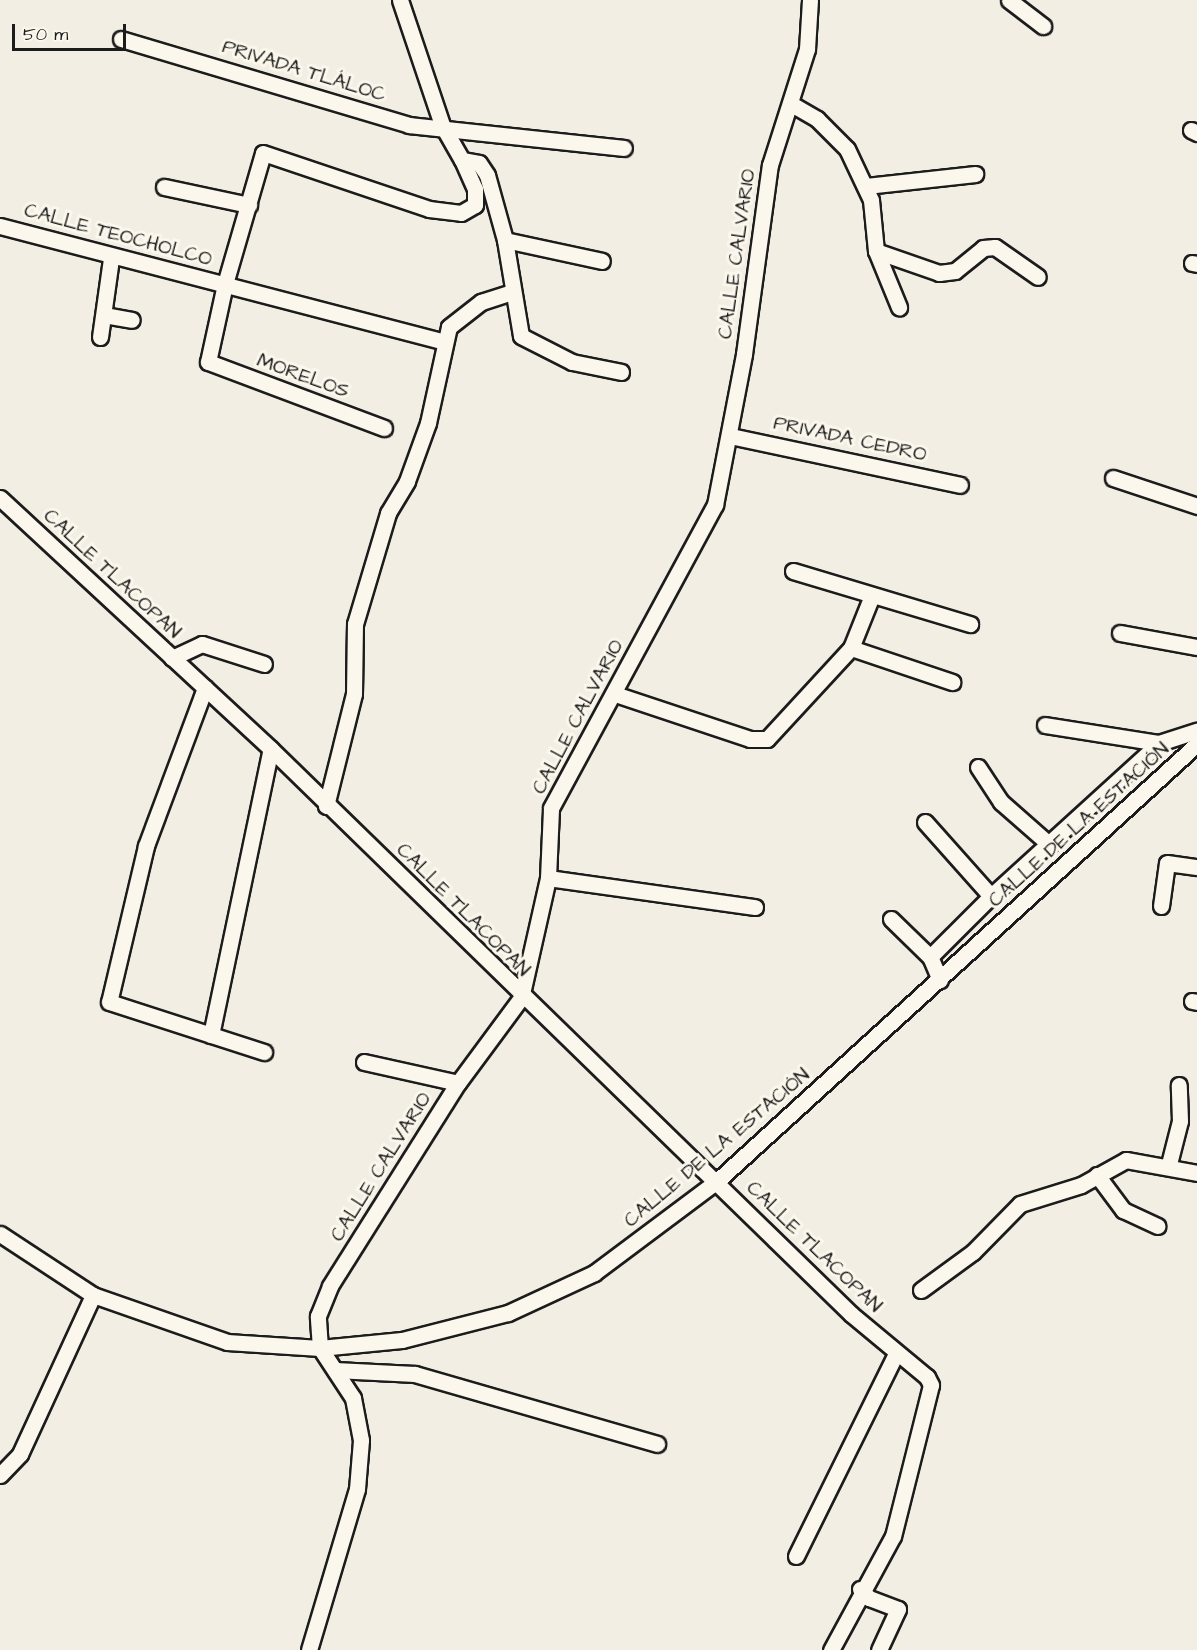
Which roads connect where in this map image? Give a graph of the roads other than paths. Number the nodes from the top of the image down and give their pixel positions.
1 (400, 0) edge
2 (810, 0) edge
3 (1009, 0) edge
4 (1043, 26) dead end
5 (122, 39) dead end
6 (793, 105) junction
7 (442, 125) junction
8 (624, 148) dead end
9 (462, 160) junction
10 (975, 174) dead end
11 (866, 186) junction
12 (164, 187) dead end
13 (249, 205) junction
14 (0, 226) edge
15 (505, 240) junction
16 (876, 251) junction
17 (111, 259) junction
18 (602, 261) dead end
19 (1038, 277) dead end
20 (225, 284) junction
21 (512, 292) junction
22 (899, 307) dead end
23 (104, 315) junction
24 (132, 320) dead end
25 (100, 337) dead end
26 (444, 342) junction
27 (621, 372) dead end
28 (384, 428) dead end
29 (730, 436) junction
30 (1113, 478) dead end
31 (960, 485) dead end
32 (0, 498) edge
33 (1197, 506) edge
34 (793, 571) dead end
35 (871, 598) junction
36 (970, 624) dead end
37 (1120, 633) dead end
38 (850, 648) junction
39 (1197, 648) edge
40 (172, 658) junction
41 (264, 664) dead end
42 (952, 682) dead end
43 (205, 688) junction
44 (615, 693) junction
45 (1045, 725) dead end
46 (1197, 731) edge
47 (1159, 743) junction
48 (1197, 744) edge
49 (271, 749) junction
50 (978, 767) dead end
51 (326, 806) junction
52 (925, 822) dead end
53 (1050, 845) junction
54 (1197, 867) edge
55 (548, 878) junction
56 (991, 896) junction
57 (1161, 906) dead end
58 (755, 908) dead end
59 (891, 919) dead end
60 (930, 957) junction
61 (940, 980) junction
62 (521, 998) junction
63 (211, 1035) junction
64 (264, 1052) dead end
65 (364, 1062) dead end
66 (458, 1083) junction
67 (1179, 1085) dead end
68 (1169, 1164) junction
69 (1197, 1173) edge
70 (1097, 1175) junction
71 (717, 1181) junction
72 (1158, 1226) dead end
73 (0, 1234) edge
74 (921, 1290) dead end
75 (93, 1295) junction
76 (320, 1348) junction
77 (896, 1354) junction
78 (335, 1370) junction
79 (657, 1444) dead end
80 (0, 1475) edge
81 (796, 1556) dead end
82 (860, 1589) junction
83 (309, 1650) edge
84 (831, 1650) edge
85 (879, 1650) edge

1 - 7 street
2 - 6 street, CALLE CALVARIO
3 - 4 street
5 - 7 street, PRIVADA TLÁLOC
6 - 11 street
6 - 29 street, CALLE CALVARIO
7 - 8 street, PRIVADA TLÁLOC
7 - 9 street
9 - 13 street
9 - 15 street
10 - 11 street
11 - 16 street
12 - 13 street
13 - 20 street
14 - 17 street, CALLE TEOCHOLCO
15 - 18 street
15 - 21 street
16 - 19 street
16 - 22 street
17 - 20 street, CALLE TEOCHOLCO
17 - 23 street
20 - 26 street, CALLE TEOCHOLCO
20 - 28 street, MORELOS
21 - 26 street
21 - 27 street
23 - 24 street
23 - 25 street
26 - 51 street
29 - 31 street, PRIVADA CEDRO
29 - 44 street, CALLE CALVARIO
30 - 33 street
32 - 40 street, CALLE TLACOPAN
34 - 35 street
35 - 36 street
35 - 38 street
37 - 39 street
38 - 42 street
38 - 44 street
40 - 41 street
40 - 43 street, CALLE TLACOPAN
43 - 49 street, CALLE TLACOPAN
43 - 63 street
44 - 55 street, CALLE CALVARIO
45 - 47 street
46 - 47 street
47 - 53 street
48 - 61 street, CALLE DE LA ESTACIÓN
49 - 51 street, CALLE TLACOPAN
49 - 63 street
50 - 53 street
51 - 62 street, CALLE TLACOPAN
52 - 56 street
53 - 56 street
54 - 57 street
55 - 58 street
55 - 62 street, CALLE CALVARIO
56 - 60 street
59 - 60 street
60 - 61 street
61 - 71 street, CALLE DE LA ESTACIÓN
62 - 66 street, CALLE CALVARIO
62 - 71 street, CALLE TLACOPAN
63 - 64 street
65 - 66 street
66 - 76 street, CALLE CALVARIO
67 - 68 street
68 - 69 street
68 - 70 street
70 - 72 street
70 - 74 street
71 - 76 street, CALLE DE LA ESTACIÓN
71 - 77 street, CALLE TLACOPAN
73 - 75 street, CALLE DE LA ESTACIÓN
75 - 76 street, CALLE DE LA ESTACIÓN
75 - 80 street
76 - 78 street
77 - 81 street
77 - 82 street, CALLE TLACOPAN
78 - 79 street
78 - 83 street
82 - 84 street
82 - 85 street

